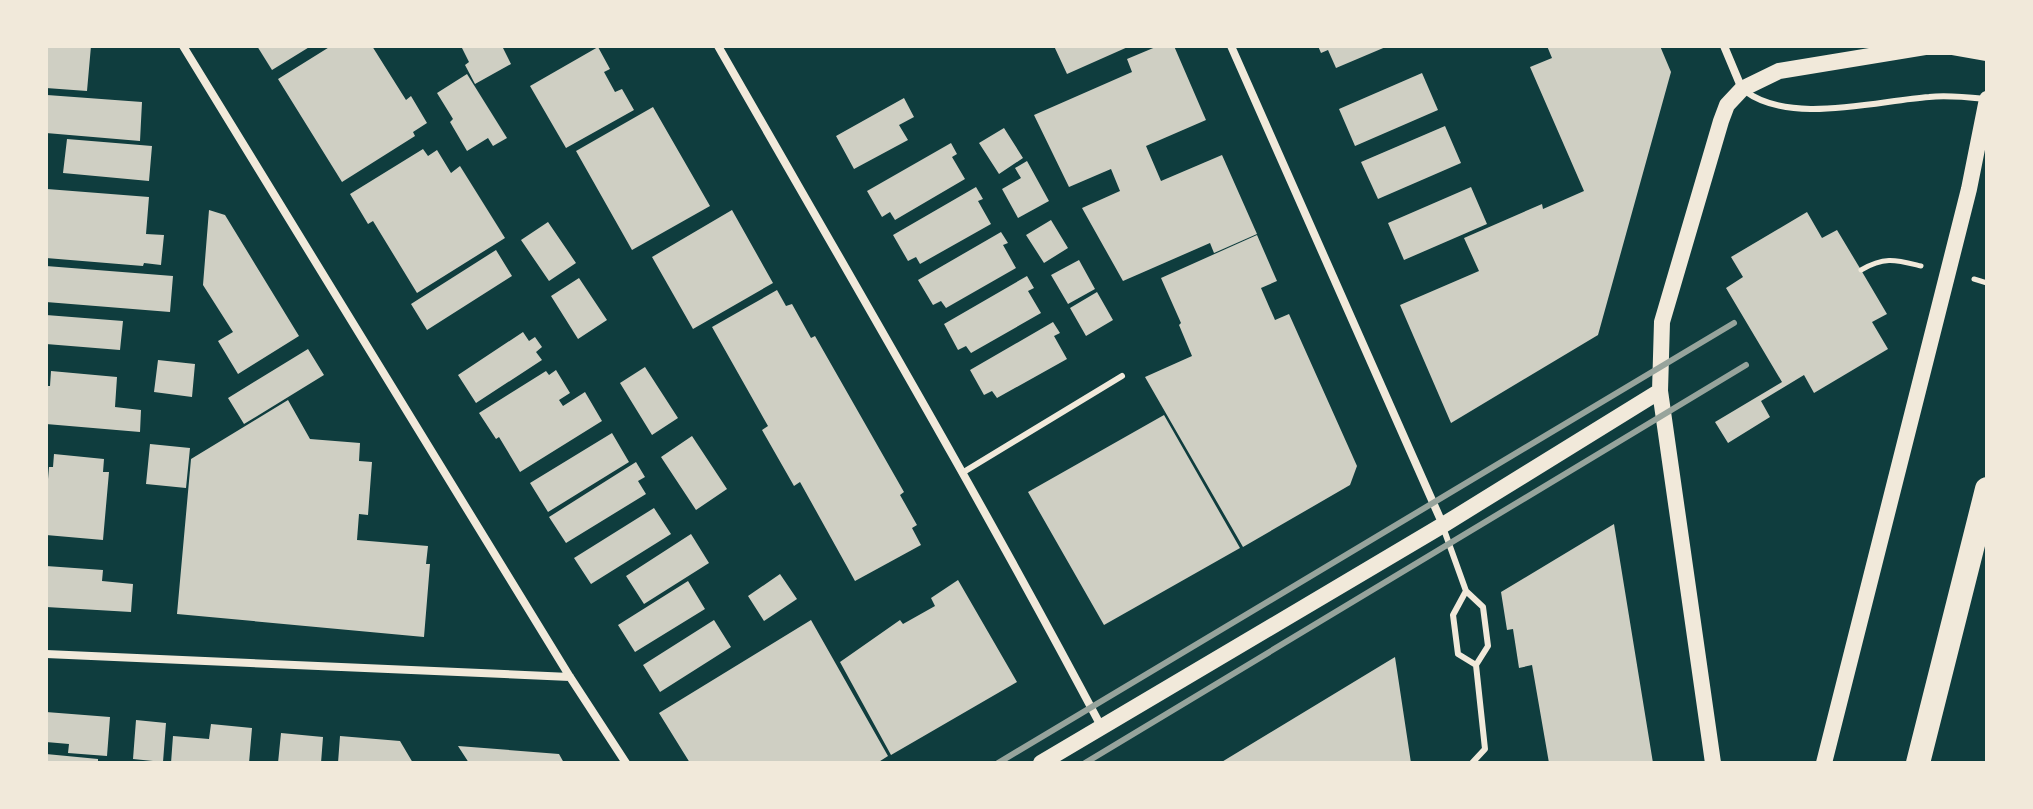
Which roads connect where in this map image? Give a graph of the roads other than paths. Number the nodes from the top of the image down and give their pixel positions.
1 (183, 46) edge
2 (718, 46) edge
3 (1231, 46) edge
4 (1724, 46) edge
5 (1987, 53) edge
6 (1742, 89) junction
7 (1987, 99) edge
8 (1122, 376) dead end
9 (1660, 391) junction
10 (962, 473) junction
11 (1987, 489) edge
12 (1443, 525) junction
13 (1466, 591) junction
14 (46, 654) edge
15 (1476, 665) junction
16 (570, 677) junction
17 (1102, 728) junction
18 (626, 763) edge
19 (1041, 763) edge
20 (1472, 763) edge
21 (1713, 763) edge
22 (1824, 763) edge
23 (1918, 763) edge

1 - 16 street
2 - 10 street
3 - 12 street
4 - 6 street
5 - 6 main road
6 - 7 lane
6 - 9 main road
7 - 22 main road
8 - 10 lane
9 - 12 main road
9 - 21 main road
10 - 17 street
11 - 23 highway
12 - 13 lane
12 - 17 main road
13 - 15 lane
13 - 15 lane
14 - 16 street
15 - 20 lane
16 - 18 street
17 - 19 main road

